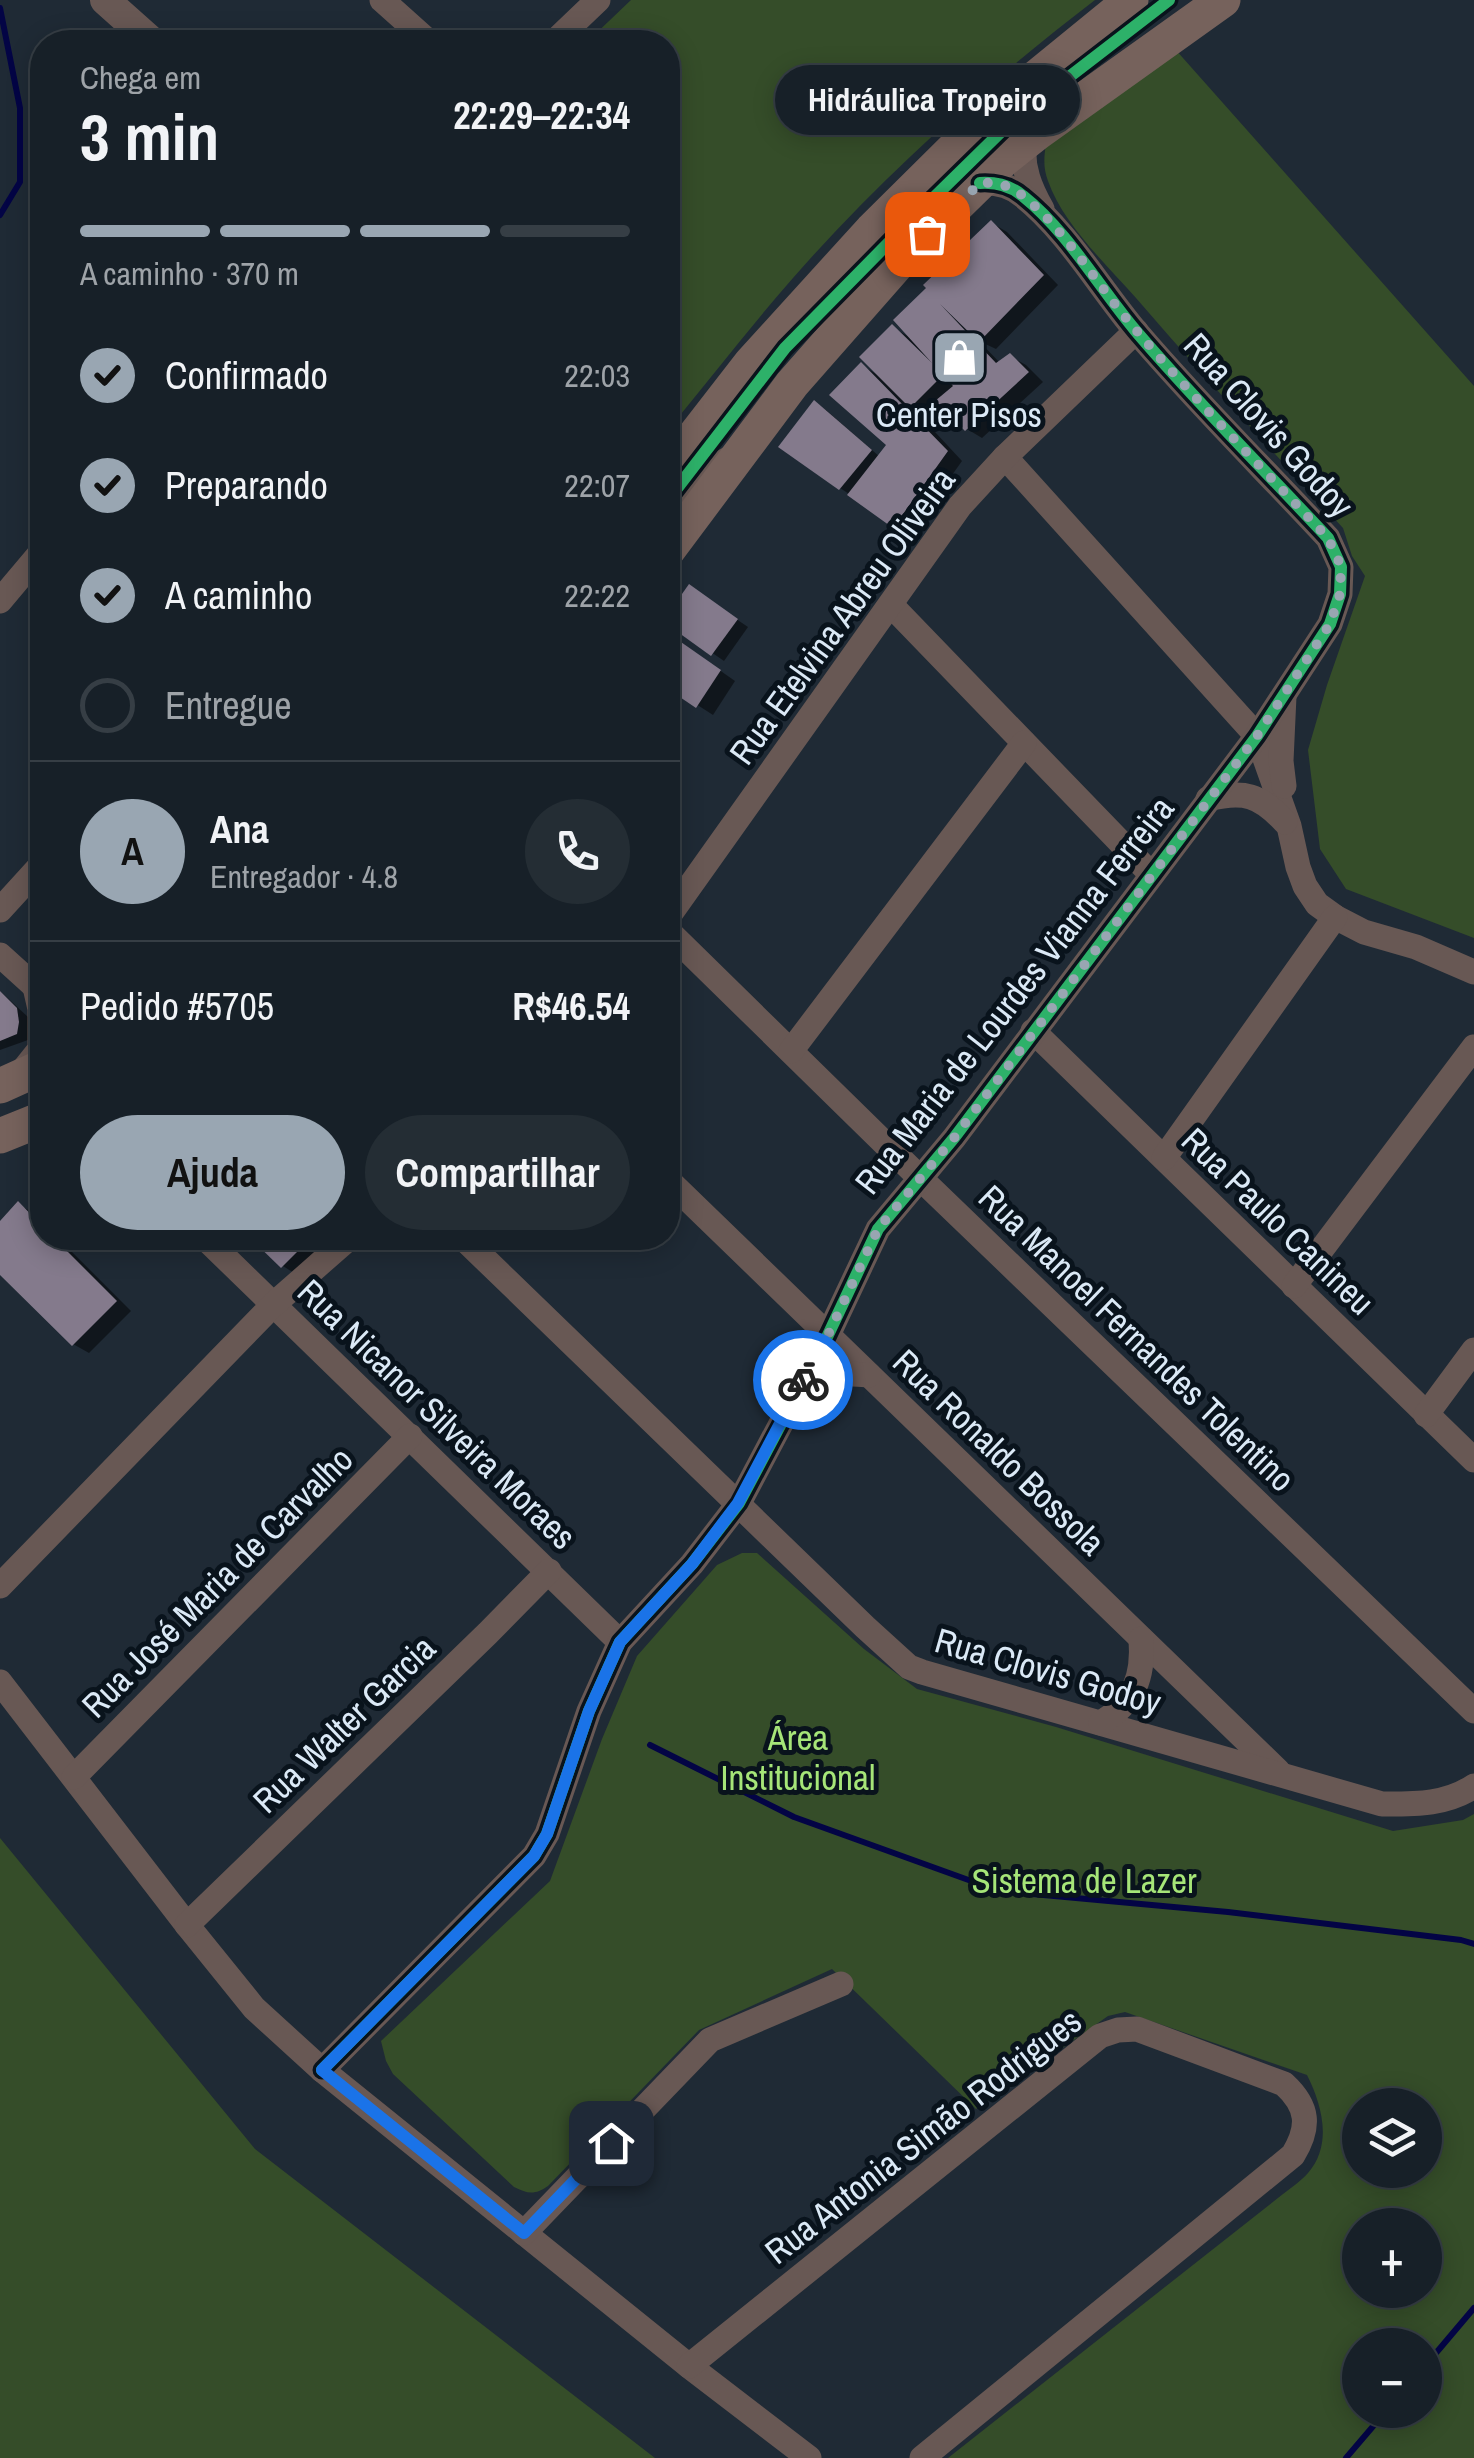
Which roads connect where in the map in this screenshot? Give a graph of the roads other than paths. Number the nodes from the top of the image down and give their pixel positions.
1 (105, 0) edge
2 (382, 0) edge
3 (598, 0) edge
4 (1132, 0) edge
5 (1223, 0) edge
6 (139, 30) edge
7 (416, 30) edge
8 (567, 30) edge
9 (1024, 144) junction
10 (980, 183) junction
11 (1050, 222) junction
12 (1136, 331) junction
13 (680, 455) edge
14 (1006, 457) junction
15 (736, 458) junction
16 (680, 489) edge
17 (680, 534) edge
18 (30, 565) edge
19 (0, 600) edge
20 (891, 605) junction
21 (1284, 695) junction
22 (1261, 730) junction
23 (1024, 743) junction
24 (1282, 762) junction
25 (1208, 800) junction
26 (1288, 826) junction
27 (1114, 836) junction
28 (1178, 839) junction
29 (1151, 874) junction
30 (30, 877) edge
31 (680, 900) edge
32 (0, 910) edge
33 (1335, 917) junction
34 (680, 944) edge
35 (0, 955) edge
36 (1474, 972) edge
37 (30, 982) edge
38 (1033, 1031) junction
39 (1474, 1048) edge
40 (791, 1051) junction
41 (30, 1125) edge
42 (0, 1136) edge
43 (1164, 1158) junction
44 (920, 1178) junction
45 (680, 1192) edge
46 (218, 1250) edge
47 (335, 1250) edge
48 (475, 1250) edge
49 (1294, 1286) junction
50 (851, 1288) junction
51 (790, 1299) junction
52 (274, 1304) junction
53 (828, 1335) junction
54 (1474, 1350) edge
55 (869, 1375) junction
56 (797, 1392) junction
57 (1426, 1415) junction
58 (410, 1436) junction
59 (1474, 1460) edge
60 (738, 1503) junction
61 (549, 1571) junction
62 (0, 1586) edge
63 (1142, 1639) junction
64 (620, 1642) junction
65 (0, 1682) edge
66 (1474, 1710) edge
67 (1101, 1724) junction
68 (1282, 1774) junction
69 (74, 1776) junction
70 (1474, 1786) edge
71 (187, 1925) junction
72 (840, 1984) dead end
73 (322, 2070) junction
74 (524, 2233) junction
75 (689, 2366) junction
76 (809, 2458) edge
77 (922, 2458) edge

1 - 6 street
2 - 7 street
3 - 8 street
4 - 13 main road
5 - 9 main road
9 - 10 main road
9 - 11 street, Rua Clovis Godoy
10 - 11 street, Rua Clovis Godoy
10 - 15 main road
11 - 12 street, Rua Clovis Godoy
12 - 14 street, Rua Etelvina Abreu Oliveira
12 - 21 street, Rua Clovis Godoy
14 - 20 street, Rua Etelvina Abreu Oliveira
14 - 22 street
15 - 16 street
15 - 17 main road
18 - 19 street
20 - 23 street
20 - 31 street, Rua Etelvina Abreu Oliveira
21 - 22 street, Rua Clovis Godoy
21 - 24 street
22 - 24 street
22 - 25 street, Rua Maria de Lourdes Vianna Ferreira
22 - 26 street
23 - 27 street
23 - 40 street
24 - 26 street
25 - 26 street
25 - 28 street, Rua Maria de Lourdes Vianna Ferreira
26 - 33 street
27 - 28 street
27 - 29 street
28 - 29 street, Rua Maria de Lourdes Vianna Ferreira
29 - 38 street, Rua Maria de Lourdes Vianna Ferreira
30 - 32 street
33 - 36 street
33 - 43 street
34 - 40 street, Rua Manoel Fernandes Tolentino
35 - 37 street
38 - 43 street, Rua Paulo Canineu
38 - 44 street, Rua Maria de Lourdes Vianna Ferreira
39 - 49 street
40 - 44 street, Rua Manoel Fernandes Tolentino
41 - 42 main road
43 - 49 street, Rua Paulo Canineu
44 - 50 street, Rua Maria de Lourdes Vianna Ferreira
44 - 66 street, Rua Manoel Fernandes Tolentino
45 - 51 street, Rua Ronaldo Bossola
46 - 52 street, Rua Nicanor Silveira Moraes
47 - 52 street
48 - 60 street, Rua Clovis Godoy
49 - 57 street, Rua Paulo Canineu
50 - 51 street
50 - 53 street, Rua Maria de Lourdes Vianna Ferreira
51 - 53 street, Rua Ronaldo Bossola
52 - 58 street, Rua Nicanor Silveira Moraes
52 - 62 street
53 - 55 street, Rua Ronaldo Bossola
53 - 56 street, Rua Maria de Lourdes Vianna Ferreira
54 - 57 street
55 - 56 street
55 - 63 street, Rua Ronaldo Bossola
56 - 60 street, Rua Maria de Lourdes Vianna Ferreira
57 - 59 street, Rua Paulo Canineu
58 - 61 street, Rua Nicanor Silveira Moraes
58 - 69 street, Rua José Maria de Carvalho
60 - 64 street, Rua Maria de Lourdes Vianna Ferreira
60 - 67 street, Rua Clovis Godoy
61 - 64 street, Rua Nicanor Silveira Moraes
61 - 71 street, Rua Walter Garcia
63 - 67 street
63 - 68 street, Rua Ronaldo Bossola
64 - 73 street, Rua Maria de Lourdes Vianna Ferreira
65 - 69 street
67 - 68 street, Rua Clovis Godoy
68 - 70 street, Rua Clovis Godoy
69 - 71 street
71 - 73 street
72 - 74 street
73 - 74 street
74 - 75 street
75 - 76 street
75 - 77 street, Rua Antonia Simão Rodrigues

